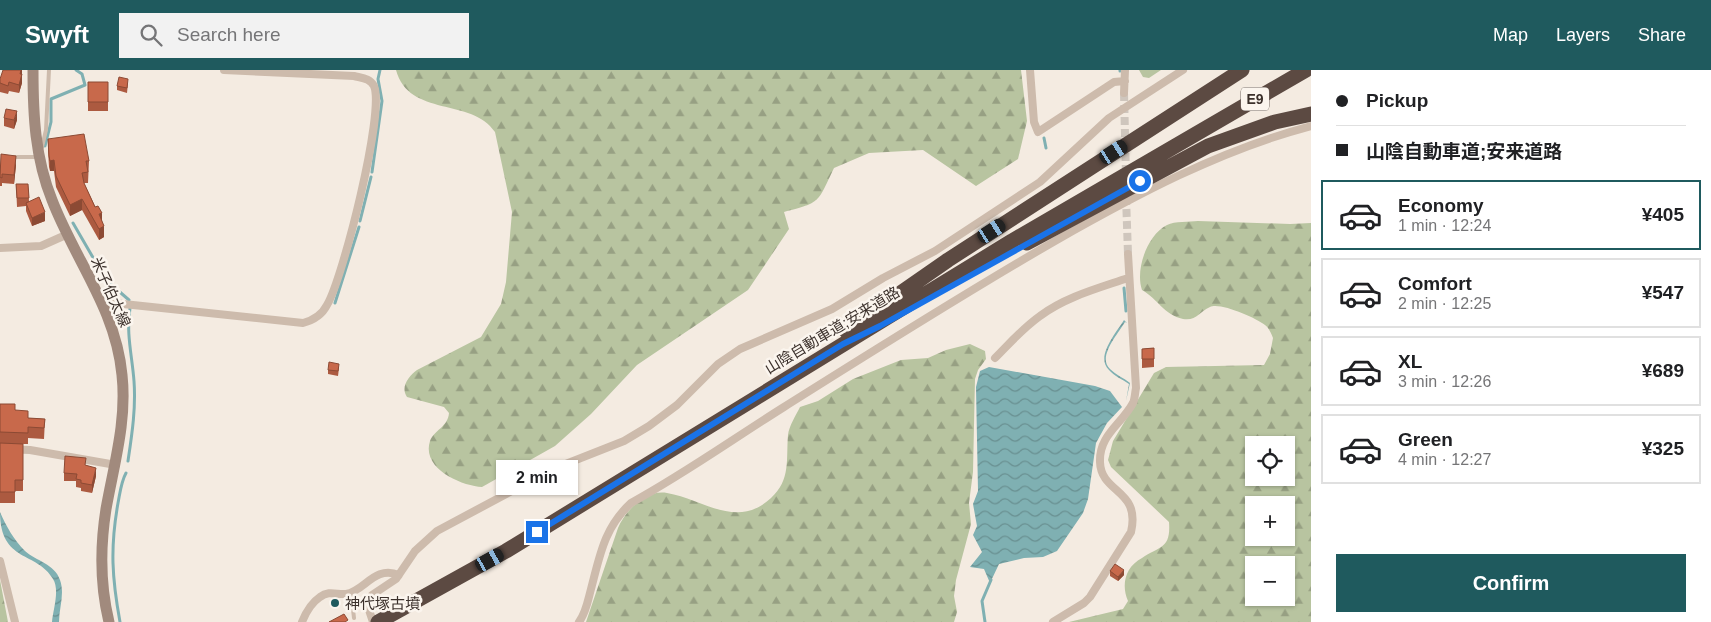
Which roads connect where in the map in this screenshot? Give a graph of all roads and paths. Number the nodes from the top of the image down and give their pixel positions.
1 (33, 70) edge
2 (49, 70) edge
3 (224, 70) edge
4 (1030, 70) edge
5 (1125, 70) edge
6 (1183, 70) edge
7 (1242, 70) edge
8 (1306, 70) edge
9 (1125, 81) junction
10 (1124, 92) tunnel mouth
11 (1311, 114) edge
12 (1311, 126) edge
13 (4, 156) edge
14 (39, 157) junction
15 (68, 234) junction
16 (0, 248) edge
17 (1128, 254) tunnel mouth
18 (1128, 278) junction
19 (104, 305) junction
20 (843, 344) junction
21 (995, 358) dead end
22 (754, 398) junction
23 (0, 449) edge
24 (116, 464) junction
25 (0, 561) edge
26 (399, 576) junction
27 (351, 592) junction
28 (354, 618) dead end
29 (15, 622) edge
30 (109, 622) edge
31 (302, 622) edge
32 (373, 622) edge
33 (378, 622) edge
34 (579, 622) edge
35 (1053, 622) edge

1 - 14 main road, 米子伯太線
2 - 14 lane
3 - 19 street
4 - 9 street
5 - 9 street
6 - 26 street
7 - 22 highway
8 - 20 highway, 山陰自動車道;安来道路 / E9
9 - 10 street
11 - 20 highway
12 - 34 street
13 - 14 lane
14 - 15 main road, 米子伯太線
15 - 16 street
15 - 19 main road, 米子伯太線
17 - 18 street
18 - 21 street
18 - 35 street
19 - 24 main road, 米子伯太線
20 - 22 highway, 山陰自動車道;安来道路 / E9
22 - 33 highway, 山陰自動車道;安来道路 / E9
23 - 24 street
24 - 30 main road, 米子伯太線
25 - 29 street
26 - 27 street
26 - 32 street
27 - 28 lane
27 - 31 street

